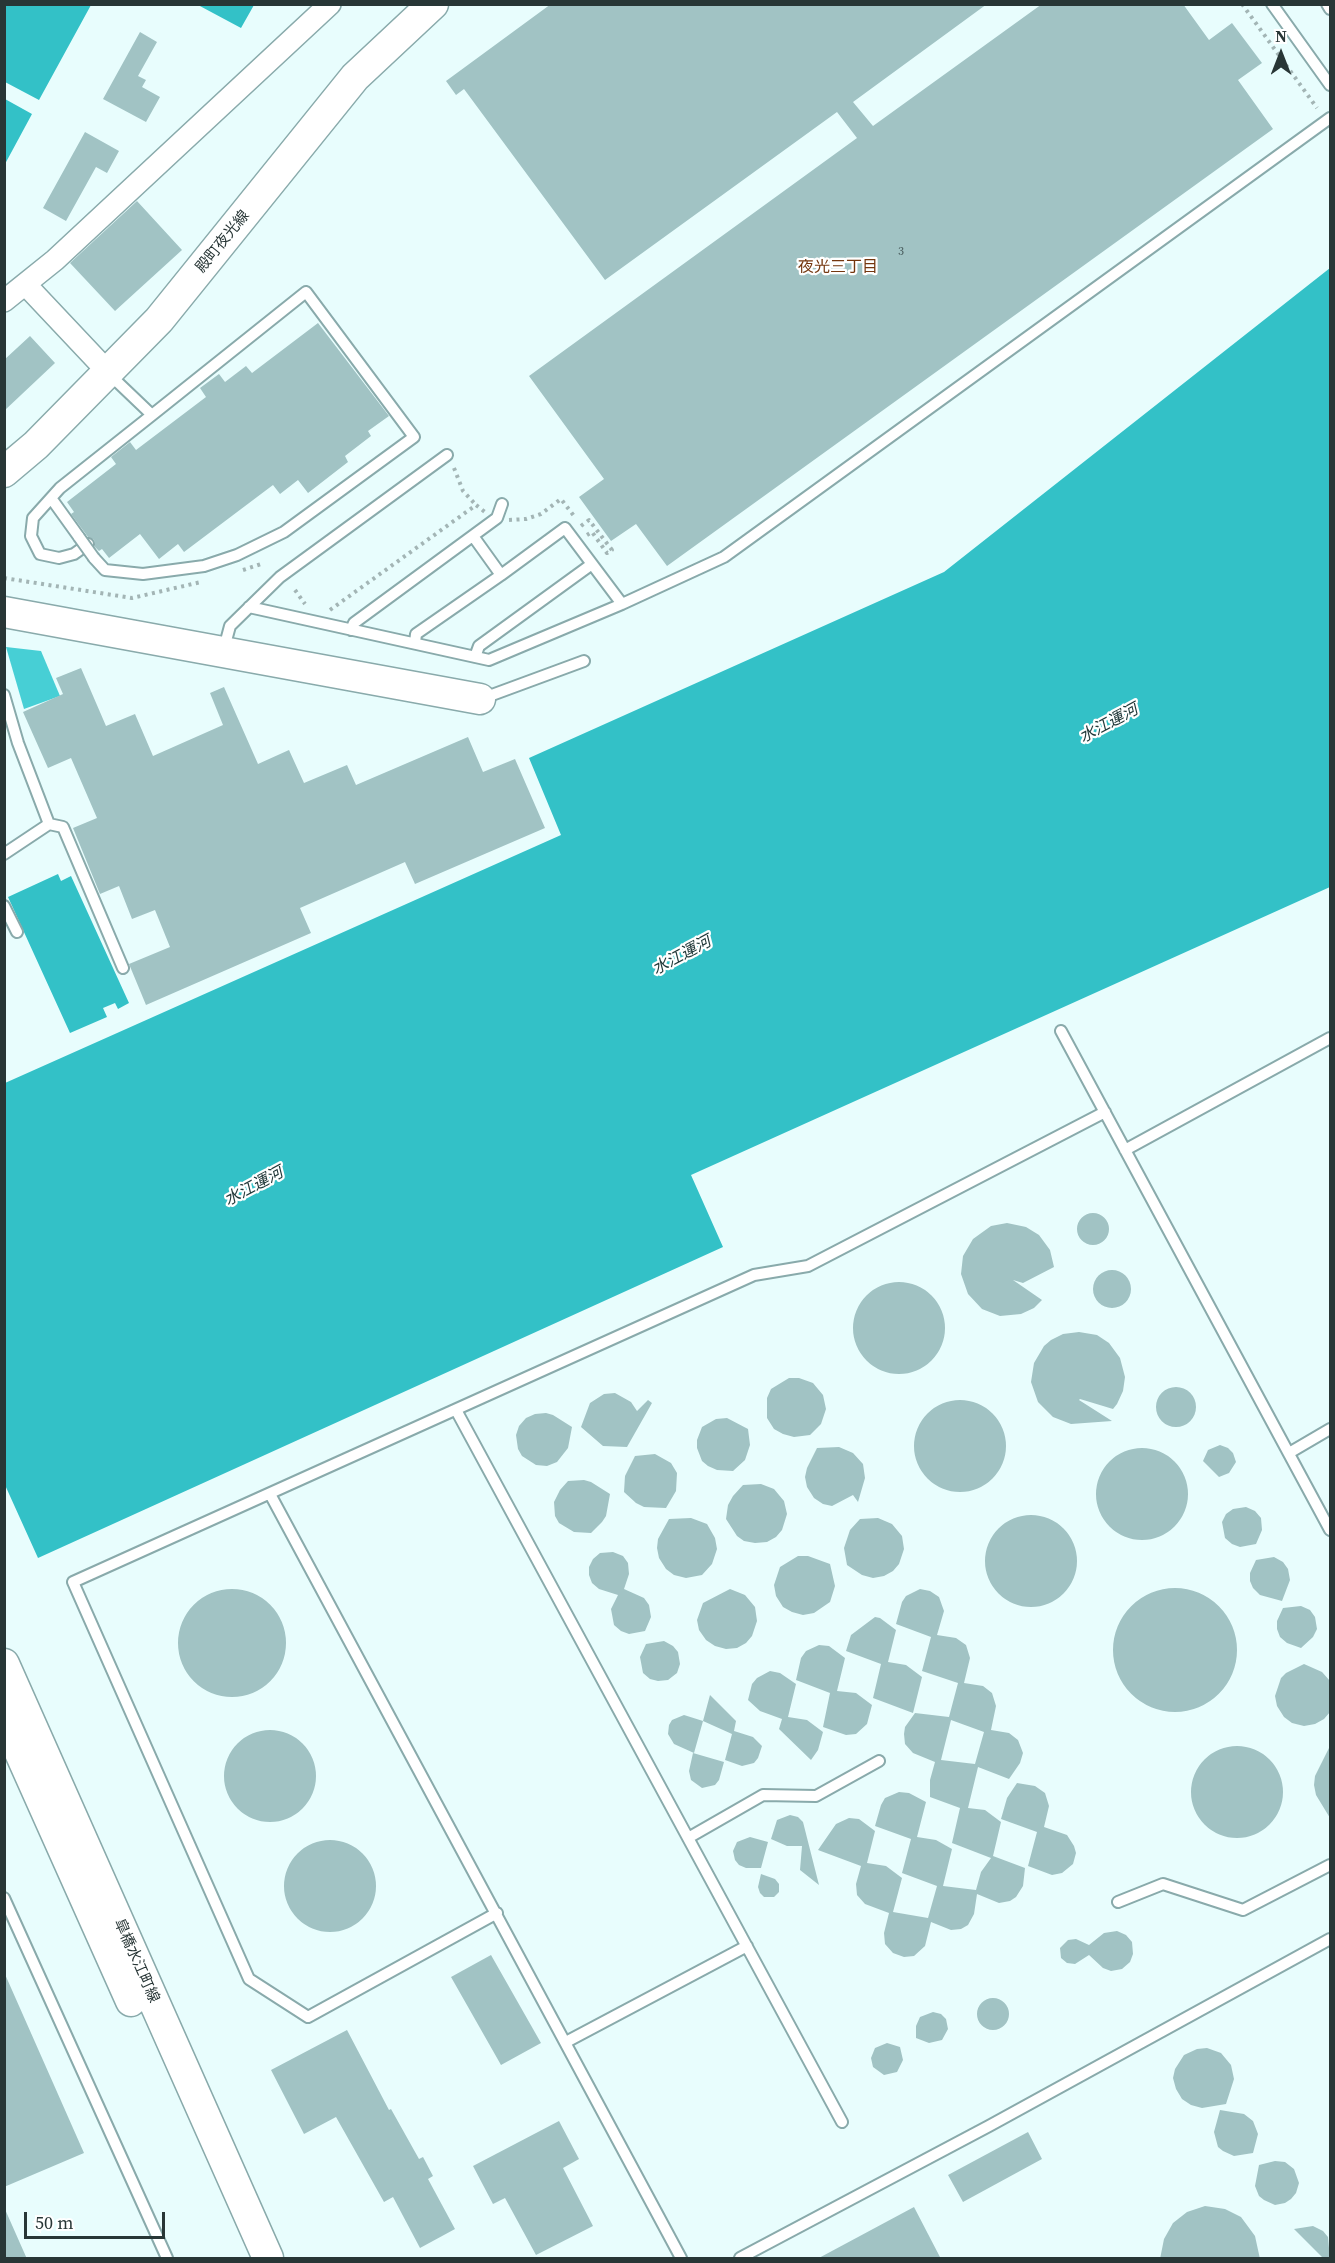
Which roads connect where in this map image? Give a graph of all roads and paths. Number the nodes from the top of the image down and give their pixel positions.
1 (330, 4) edge
2 (433, 4) edge
3 (1242, 4) edge
4 (1272, 4) edge
5 (1327, 4) edge
6 (1330, 9) edge
7 (1330, 85) edge
8 (1317, 108) dead end
9 (1330, 118) edge
10 (26, 285) junction
11 (4, 301) edge
12 (108, 372) junction
13 (152, 415) junction
14 (447, 455) dead end
15 (453, 465) dead end
16 (4, 472) edge
17 (51, 498) junction
18 (502, 504) dead end
19 (476, 505) dead end
20 (581, 526) dead end
21 (587, 535) dead end
22 (473, 536) junction
23 (83, 540) junction
24 (592, 564) junction
25 (501, 575) junction
26 (622, 604) junction
27 (249, 608) junction
28 (4, 612) edge
29 (351, 630) junction
30 (415, 643) junction
31 (222, 652) junction
32 (475, 657) junction
33 (584, 661) dead end
34 (4, 695) edge
35 (480, 699) joint
36 (49, 824) junction
37 (4, 854) edge
38 (4, 906) edge
39 (17, 932) dead end
40 (123, 968) dead end
41 (1061, 1031) dead end
42 (1330, 1038) edge
43 (1105, 1112) junction
44 (1125, 1150) junction
45 (456, 1410) junction
46 (1330, 1429) edge
47 (1288, 1453) junction
48 (270, 1494) junction
49 (1330, 1530) edge
50 (4, 1664) edge
51 (4, 1717) edge
52 (879, 1761) dead end
53 (688, 1838) junction
54 (1330, 1865) edge
55 (4, 1898) edge
56 (1118, 1902) dead end
57 (497, 1913) junction
58 (1330, 1939) edge
59 (747, 1946) junction
60 (566, 2042) junction
61 (842, 2122) dead end
62 (167, 2259) edge
63 (246, 2259) edge
64 (268, 2259) edge
65 (681, 2259) edge
66 (740, 2259) edge

1 - 10 street
2 - 12 street, 殿町夜光線
3 - 8 path
4 - 7 lane
5 - 6 lane
9 - 26 lane
10 - 11 street
10 - 12 street
12 - 13 lane
12 - 16 street, 殿町夜光線
13 - 17 lane
13 - 23 lane, bridge
14 - 27 lane
15 - 19 path
17 - 23 lane
17 - 23 lane
18 - 22 lane
20 - 21 path
22 - 25 lane
22 - 29 lane
24 - 25 lane
24 - 26 lane
24 - 32 lane
25 - 30 lane
26 - 32 lane
27 - 29 lane
27 - 31 lane
28 - 31 street
29 - 30 lane
30 - 32 lane
31 - 35 street
33 - 35 lane
34 - 36 lane
36 - 37 lane
36 - 40 lane
38 - 39 lane
41 - 43 lane
42 - 44 lane
43 - 44 lane
43 - 45 lane
44 - 47 lane
45 - 48 lane
45 - 53 lane
46 - 47 lane
47 - 49 lane
48 - 57 lane
48 - 57 lane
50 - 64 street, 皐橋水江町線
51 - 63 street, 皐橋水江町線
52 - 53 lane
53 - 59 lane
54 - 56 lane
55 - 62 lane
57 - 60 lane
58 - 66 lane
59 - 60 lane
59 - 61 lane
60 - 65 lane

